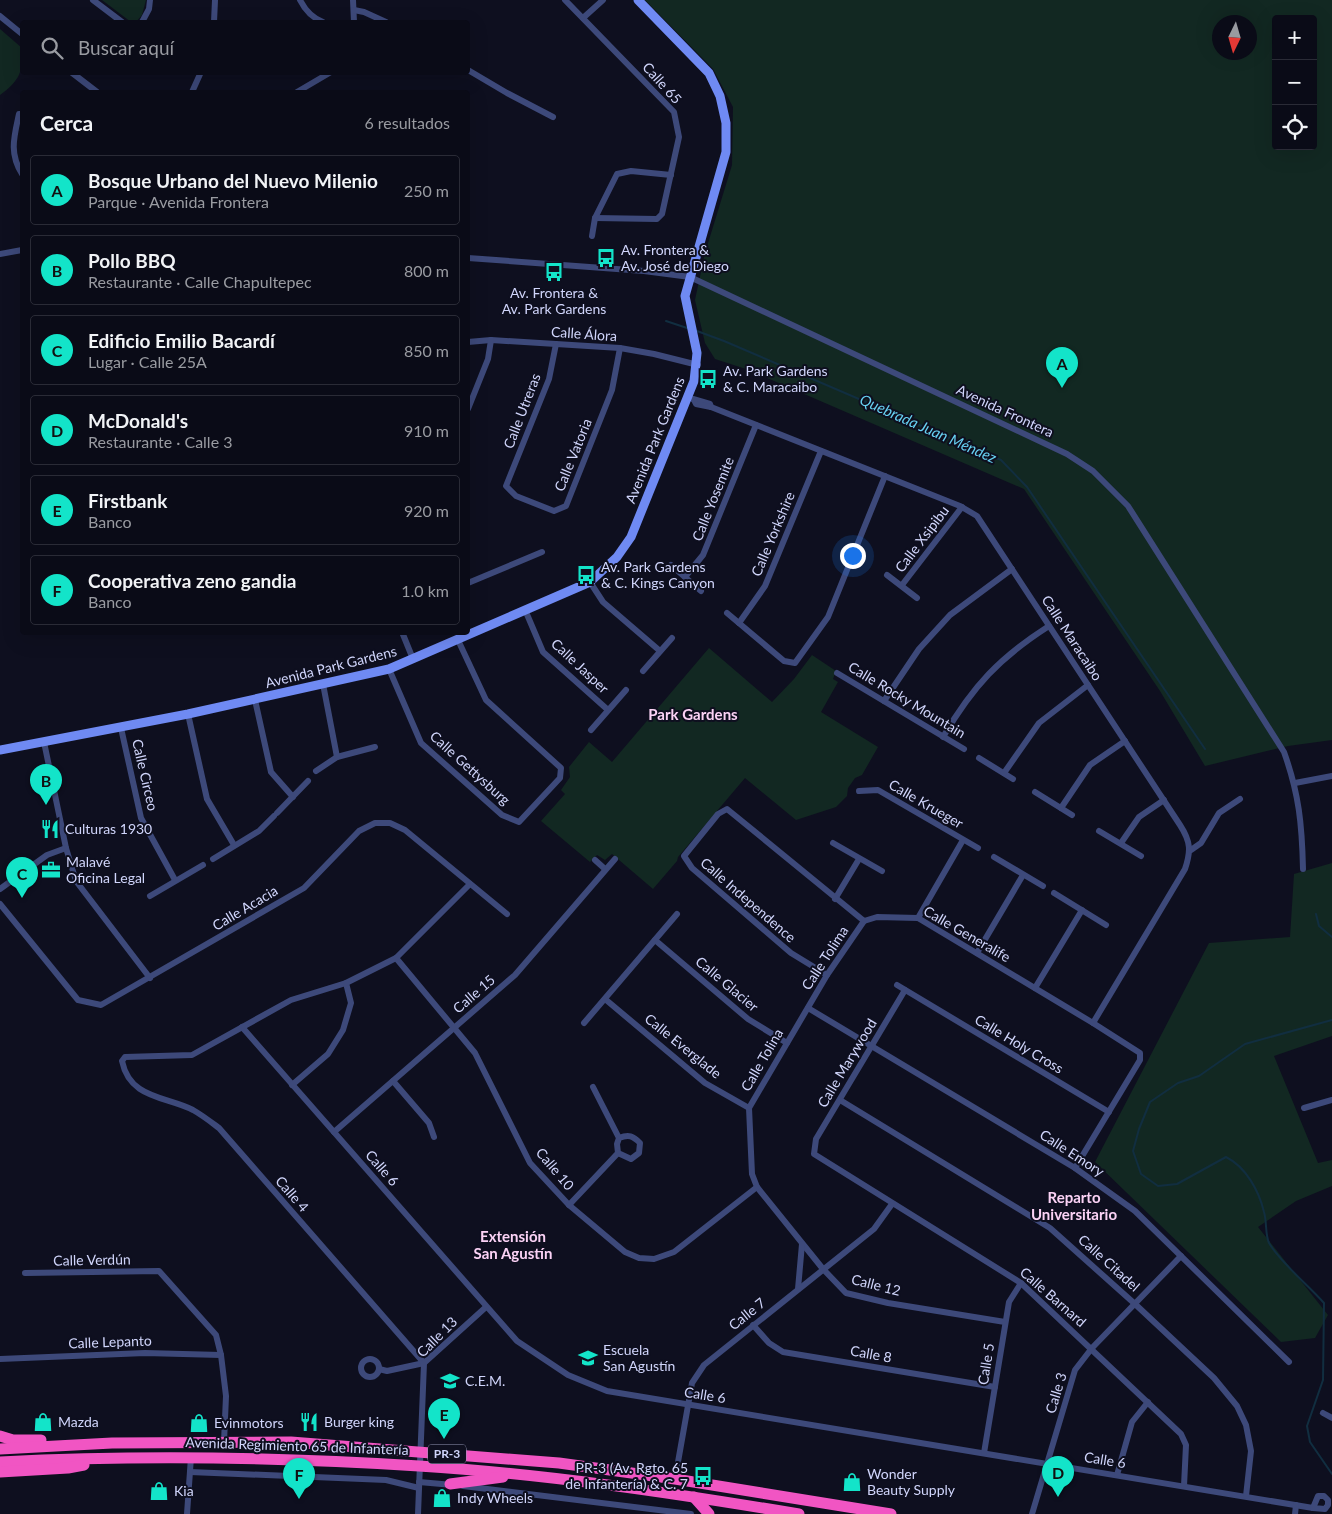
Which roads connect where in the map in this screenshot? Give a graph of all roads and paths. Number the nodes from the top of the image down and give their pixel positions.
1 (93, 0) edge
2 (150, 0) edge
3 (215, 0) edge
4 (300, 0) edge
5 (353, 0) edge
6 (565, 0) edge
7 (603, 0) edge
8 (638, 0) edge
9 (354, 10) junction
10 (0, 16) edge
11 (583, 18) junction
12 (119, 20) edge
13 (143, 20) edge
14 (214, 20) edge
15 (320, 20) edge
16 (354, 20) edge
17 (382, 20) edge
18 (20, 32) edge
19 (470, 71) edge
20 (75, 75) edge
21 (200, 75) edge
22 (326, 75) edge
23 (94, 90) edge
24 (193, 90) edge
25 (300, 90) edge
26 (19, 114) dead end
27 (553, 117) dead end
28 (20, 171) edge
29 (671, 174) junction
30 (595, 218) junction
31 (592, 236) dead end
32 (20, 250) edge
33 (0, 254) edge
34 (470, 258) edge
35 (690, 276) junction
36 (490, 340) junction
37 (470, 342) edge
38 (556, 344) junction
39 (620, 348) junction
40 (698, 365) junction
41 (691, 398) junction
42 (470, 404) edge
43 (756, 425) junction
44 (821, 451) junction
45 (885, 476) junction
46 (506, 486) joint
47 (962, 507) junction
48 (542, 552) dead end
49 (670, 565) dead end
50 (1012, 569) junction
51 (887, 575) dead end
52 (685, 577) junction
53 (470, 582) edge
54 (590, 582) junction
55 (902, 585) junction
56 (701, 591) dead end
57 (917, 598) dead end
58 (526, 612) junction
59 (727, 612) dead end
60 (739, 622) junction
61 (1049, 626) junction
62 (403, 635) edge
63 (672, 638) dead end
64 (458, 640) junction
65 (660, 651) junction
66 (413, 659) junction
67 (389, 669) junction
68 (643, 671) dead end
69 (837, 673) dead end
70 (323, 684) junction
71 (1088, 686) junction
72 (626, 690) dead end
73 (256, 700) junction
74 (884, 701) junction
75 (608, 710) junction
76 (188, 714) junction
77 (121, 728) junction
78 (591, 730) dead end
79 (943, 737) junction
80 (1125, 741) junction
81 (44, 742) junction
82 (375, 747) dead end
83 (0, 750) edge
84 (964, 750) dead end
85 (337, 757) junction
86 (979, 758) dead end
87 (316, 771) dead end
88 (1004, 773) junction
89 (1332, 776) edge
90 (1013, 779) dead end
91 (308, 782) dead end
92 (1295, 783) junction
93 (859, 791) dead end
94 (1035, 792) dead end
95 (292, 797) junction
96 (1240, 799) dead end
97 (1164, 800) junction
98 (1061, 808) junction
99 (1072, 815) dead end
100 (1099, 831) dead end
101 (963, 840) junction
102 (834, 842) dead end
103 (1121, 843) junction
104 (234, 845) junction
105 (66, 848) junction
106 (978, 848) dead end
107 (1191, 850) junction
108 (1141, 856) dead end
109 (994, 857) dead end
110 (213, 859) dead end
111 (615, 859) dead end
112 (859, 859) junction
113 (595, 860) dead end
114 (203, 864) dead end
115 (605, 869) junction
116 (1303, 869) dead end
117 (882, 871) dead end
118 (1023, 875) junction
119 (176, 880) junction
120 (470, 884) junction
121 (1043, 886) dead end
122 (0, 889) edge
123 (1054, 893) dead end
124 (150, 896) dead end
125 (835, 899) junction
126 (0, 904) edge
127 (1082, 910) junction
128 (506, 914) dead end
129 (677, 914) dead end
130 (918, 918) junction
131 (864, 921) junction
132 (1106, 924) dead end
133 (655, 940) junction
134 (977, 953) junction
135 (396, 958) junction
136 (827, 975) junction
137 (150, 978) junction
138 (346, 982) junction
139 (897, 985) dead end
140 (1035, 988) junction
141 (905, 990) junction
142 (605, 999) junction
143 (808, 1008) junction
144 (584, 1023) dead end
145 (1093, 1023) junction
146 (242, 1027) junction
147 (455, 1027) junction
148 (787, 1042) junction
149 (872, 1046) junction
150 (393, 1081) junction
151 (292, 1085) junction
152 (593, 1087) dead end
153 (840, 1100) junction
154 (1332, 1100) edge
155 (749, 1108) junction
156 (1304, 1108) dead end
157 (1109, 1112) junction
158 (334, 1132) junction
159 (434, 1137) dead end
160 (619, 1138) junction
161 (618, 1153) junction
162 (820, 1158) joint
163 (1075, 1168) junction
164 (757, 1187) junction
165 (892, 1204) junction
166 (569, 1205) junction
167 (802, 1244) junction
168 (1181, 1256) junction
169 (823, 1269) junction
170 (25, 1273) dead end
171 (1021, 1283) junction
172 (798, 1289) junction
173 (1135, 1304) junction
174 (486, 1307) junction
175 (1005, 1322) junction
176 (754, 1325) junction
177 (1092, 1348) junction
178 (221, 1355) junction
179 (0, 1359) edge
180 (1289, 1362) dead end
181 (424, 1363) junction
182 (379, 1369) dead end
183 (994, 1388) junction
184 (1148, 1402) junction
185 (687, 1404) junction
186 (1323, 1413) dead end
187 (1332, 1418) edge
188 (0, 1436) edge
189 (224, 1442) junction
190 (112, 1443) junction
191 (0, 1449) edge
192 (420, 1452) junction
193 (984, 1453) junction
194 (191, 1457) junction
195 (118, 1458) junction
196 (0, 1462) edge
197 (1048, 1463) junction
198 (420, 1466) junction
199 (0, 1472) edge
200 (190, 1472) junction
201 (518, 1474) junction
202 (1118, 1474) junction
203 (675, 1479) junction
204 (450, 1484) junction
205 (419, 1485) junction
206 (1184, 1486) junction
207 (673, 1494) junction
208 (694, 1496) junction
209 (1246, 1496) junction
210 (1296, 1505) junction
211 (1313, 1508) dead end
212 (670, 1512) edge
213 (187, 1514) edge
214 (418, 1514) edge
215 (691, 1514) edge
216 (709, 1514) edge
217 (799, 1514) edge
218 (891, 1514) edge
219 (1032, 1514) edge
220 (1295, 1514) edge

1 - 12 street
2 - 13 street
3 - 14 street
4 - 15 street
5 - 9 street
6 - 11 street, Calle 65
7 - 11 street
8 - 35 street, Avenida Park Gardens
9 - 16 street
9 - 17 street
10 - 18 street
11 - 29 street, Calle 65
19 - 27 street
20 - 23 street
21 - 24 street
22 - 25 street
26 - 28 street
29 - 30 street
29 - 30 street, Calle 65
30 - 31 street
32 - 33 street
34 - 35 street, Avenida Frontera
35 - 40 street, Avenida Park Gardens
35 - 92 street, Avenida Frontera
36 - 37 street, Calle Álora
36 - 38 street, Calle Álora
36 - 42 street
38 - 39 street, Calle Álora
38 - 46 street, Calle Utreras
39 - 40 street, Calle Álora
39 - 46 street, Calle Vatoria
40 - 41 street, Avenida Park Gardens
41 - 43 street, Calle Maracaibo
41 - 54 street, Avenida Park Gardens
43 - 44 street, Calle Maracaibo
43 - 52 street, Calle Yosemite
44 - 45 street, Calle Maracaibo
44 - 60 street, Calle Yorkshire
45 - 47 street, Calle Maracaibo
45 - 60 street
47 - 50 street, Calle Maracaibo
47 - 55 street, Calle Xsipibu
48 - 53 street
49 - 52 street
50 - 61 street, Calle Maracaibo
50 - 74 street
51 - 55 street, Calle Xsipibu
52 - 56 street
54 - 58 street, Avenida Park Gardens
54 - 65 street
55 - 57 street, Calle Xsipibu
58 - 64 street, Avenida Park Gardens
58 - 75 street, Calle Jasper
59 - 60 street
61 - 71 street, Calle Maracaibo
61 - 79 street
62 - 66 street
63 - 65 street
64 - 66 street, Avenida Park Gardens
64 - 67 street, Calle Gettysburg
65 - 68 street
66 - 67 street, Avenida Park Gardens
67 - 70 street, Avenida Park Gardens
69 - 74 street, Calle Rocky Mountain
70 - 73 street, Avenida Park Gardens
70 - 85 street
71 - 80 street, Calle Maracaibo
71 - 88 street
72 - 75 street, Calle Jasper
73 - 76 street, Avenida Park Gardens
73 - 95 street
74 - 79 street, Calle Rocky Mountain
75 - 78 street, Calle Jasper
76 - 77 street, Avenida Park Gardens
76 - 104 street
77 - 81 street, Avenida Park Gardens
77 - 119 street, Calle Circeo
79 - 84 street, Calle Rocky Mountain
80 - 97 street, Calle Maracaibo
80 - 98 street
81 - 83 street, Avenida Park Gardens
81 - 105 street
82 - 85 street
85 - 87 street
86 - 88 street
88 - 90 street
89 - 92 street
91 - 95 street
92 - 116 street, Avenida Frontera
93 - 101 street, Calle Krueger
94 - 98 street
95 - 104 street
96 - 107 street
97 - 103 street
97 - 107 street, Calle Maracaibo
98 - 99 street
100 - 103 street
101 - 106 street, Calle Krueger
101 - 130 street
102 - 112 street
103 - 108 street
104 - 110 street
105 - 122 street
105 - 137 street
107 - 145 street
109 - 118 street
111 - 115 street, Calle 15
112 - 117 street
112 - 125 street
113 - 115 street
114 - 119 street
115 - 147 street, Calle 15
118 - 121 street
118 - 134 street
119 - 124 street
120 - 128 street, Calle Acacia
120 - 135 street
120 - 137 street, Calle Acacia
123 - 127 street
125 - 131 street
125 - 136 street, Calle Independence
126 - 137 street, Calle Acacia
127 - 132 street
127 - 140 street
129 - 133 street
130 - 131 street, Calle Generalife
130 - 134 street, Calle Generalife
131 - 136 street, Calle Tolima
133 - 142 street
133 - 148 street, Calle Glacier
134 - 140 street, Calle Generalife
135 - 138 street
135 - 147 street, Calle 10
136 - 143 street, Calle Tolima
138 - 146 street
138 - 151 street
139 - 141 street
140 - 145 street, Calle Generalife
141 - 149 street, Calle Marywood
141 - 157 street, Calle Holy Cross
142 - 144 street
142 - 155 street, Calle Everglade
143 - 148 street, Calle Tolina
143 - 149 street, Calle Emory
145 - 157 street, Calle Generalife
146 - 151 street, Calle 6
146 - 181 street, Calle 4
147 - 150 street, Calle 15
147 - 166 street, Calle 10
148 - 155 street, Calle Tolina
149 - 153 street, Calle Marywood
149 - 163 street, Calle Emory
150 - 158 street, Calle 15
150 - 159 street
151 - 158 street, Calle 6
152 - 160 street
153 - 162 street, Calle Marywood
153 - 173 street, Calle Citadel
154 - 156 street
155 - 164 street, Calle Tolina
157 - 163 street
158 - 174 street, Calle 6
160 - 161 street
160 - 161 street
161 - 166 street
162 - 165 street, Calle Barnard
163 - 168 street, Calle Emory
164 - 166 street, Calle 10
164 - 167 street, Calle 12
165 - 169 street, Calle 7
165 - 171 street, Calle Barnard
167 - 169 street, Calle 12
167 - 172 street
168 - 173 street, Calle 3
168 - 180 street, Calle Emory
169 - 172 street, Calle 7
169 - 175 street, Calle 12
170 - 178 street, Calle Verdún
171 - 175 street, Calle 5
171 - 177 street, Calle Barnard
172 - 176 street, Calle 7
173 - 177 street, Calle 3
173 - 209 street, Calle Citadel
174 - 181 street, Calle 13
174 - 185 street, Calle 6
175 - 183 street, Calle 5
176 - 183 street, Calle 8
176 - 185 street, Calle 7
177 - 184 street, Calle Barnard
177 - 197 street, Calle 3
178 - 179 street, Calle Lepanto
178 - 189 street
181 - 182 street
181 - 192 street, Calle 13
183 - 193 street, Calle 5
184 - 202 street
184 - 206 street, Calle Barnard
185 - 193 street, Calle 6
185 - 203 street, Calle 7
186 - 187 street
188 - 190 highway
189 - 190 highway, Avenida Regimiento 65 de Infantería / PR-3
189 - 192 highway, Avenida Regimiento 65 de Infantería / PR-3
190 - 191 highway, Avenida Regimiento 65 de Infantería / PR-3
192 - 198 street, Calle 13
192 - 203 highway, Avenida Regimiento 65 de Infantería / PR-3
193 - 197 street, Calle 6
194 - 195 highway, Avenida Regimiento 65 de Infantería / PR-3
194 - 198 highway, Avenida Regimiento 65 de Infantería / PR-3
194 - 200 street
195 - 196 highway, Avenida Regimiento 65 de Infantería / PR-3
195 - 199 highway
197 - 202 street, Calle 6
197 - 219 street, Calle 3
198 - 201 highway, Avenida Regimiento 65 de Infantería / PR-3
198 - 205 street, Calle 13
200 - 205 street
200 - 213 street
201 - 204 highway
201 - 207 highway, Avenida Regimiento 65 de Infantería / PR-3
202 - 206 street, Calle 6
203 - 218 highway, Avenida Regimiento 65 de Infantería / PR-3
204 - 205 street
204 - 212 street
205 - 214 street, Calle 13
206 - 209 street, Calle 6
207 - 208 highway, Avenida Regimiento 65 de Infantería / PR-3
207 - 212 street
208 - 216 highway
208 - 217 highway, Avenida Regimiento 65 de Infantería / PR-3
209 - 210 street, Calle 6
210 - 211 street, Calle 6
210 - 220 street
212 - 215 street

